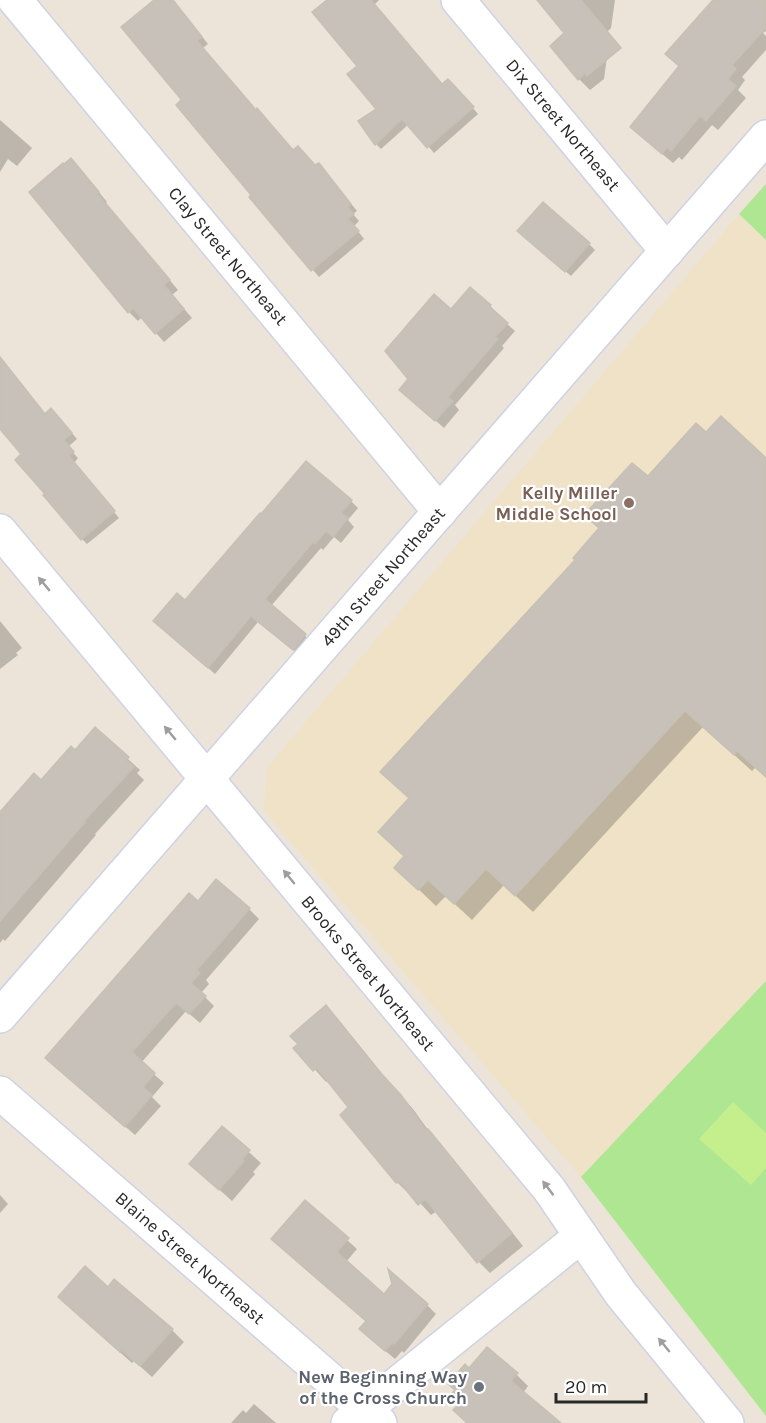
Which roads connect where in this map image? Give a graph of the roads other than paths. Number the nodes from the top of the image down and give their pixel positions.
1 (15, 0) edge
2 (458, 0) edge
3 (766, 137) edge
4 (667, 251) junction
5 (440, 512) junction
6 (0, 531) edge
7 (207, 778) junction
8 (0, 1016) edge
9 (0, 1093) edge
10 (582, 1236) junction
11 (364, 1419) edge
12 (728, 1423) edge

1 - 5 street, Clay Street Northeast
2 - 4 street, Dix Street Northeast
3 - 4 street, 49th Street Northeast
4 - 5 street, 49th Street Northeast
5 - 7 street, 49th Street Northeast
7 -> 6 street, Brooks Street Northeast
7 - 8 street, 49th Street Northeast
10 -> 7 street, Brooks Street Northeast
9 - 11 street, Blaine Street Northeast
10 - 11 street
12 -> 10 street, Brooks Street Northeast

